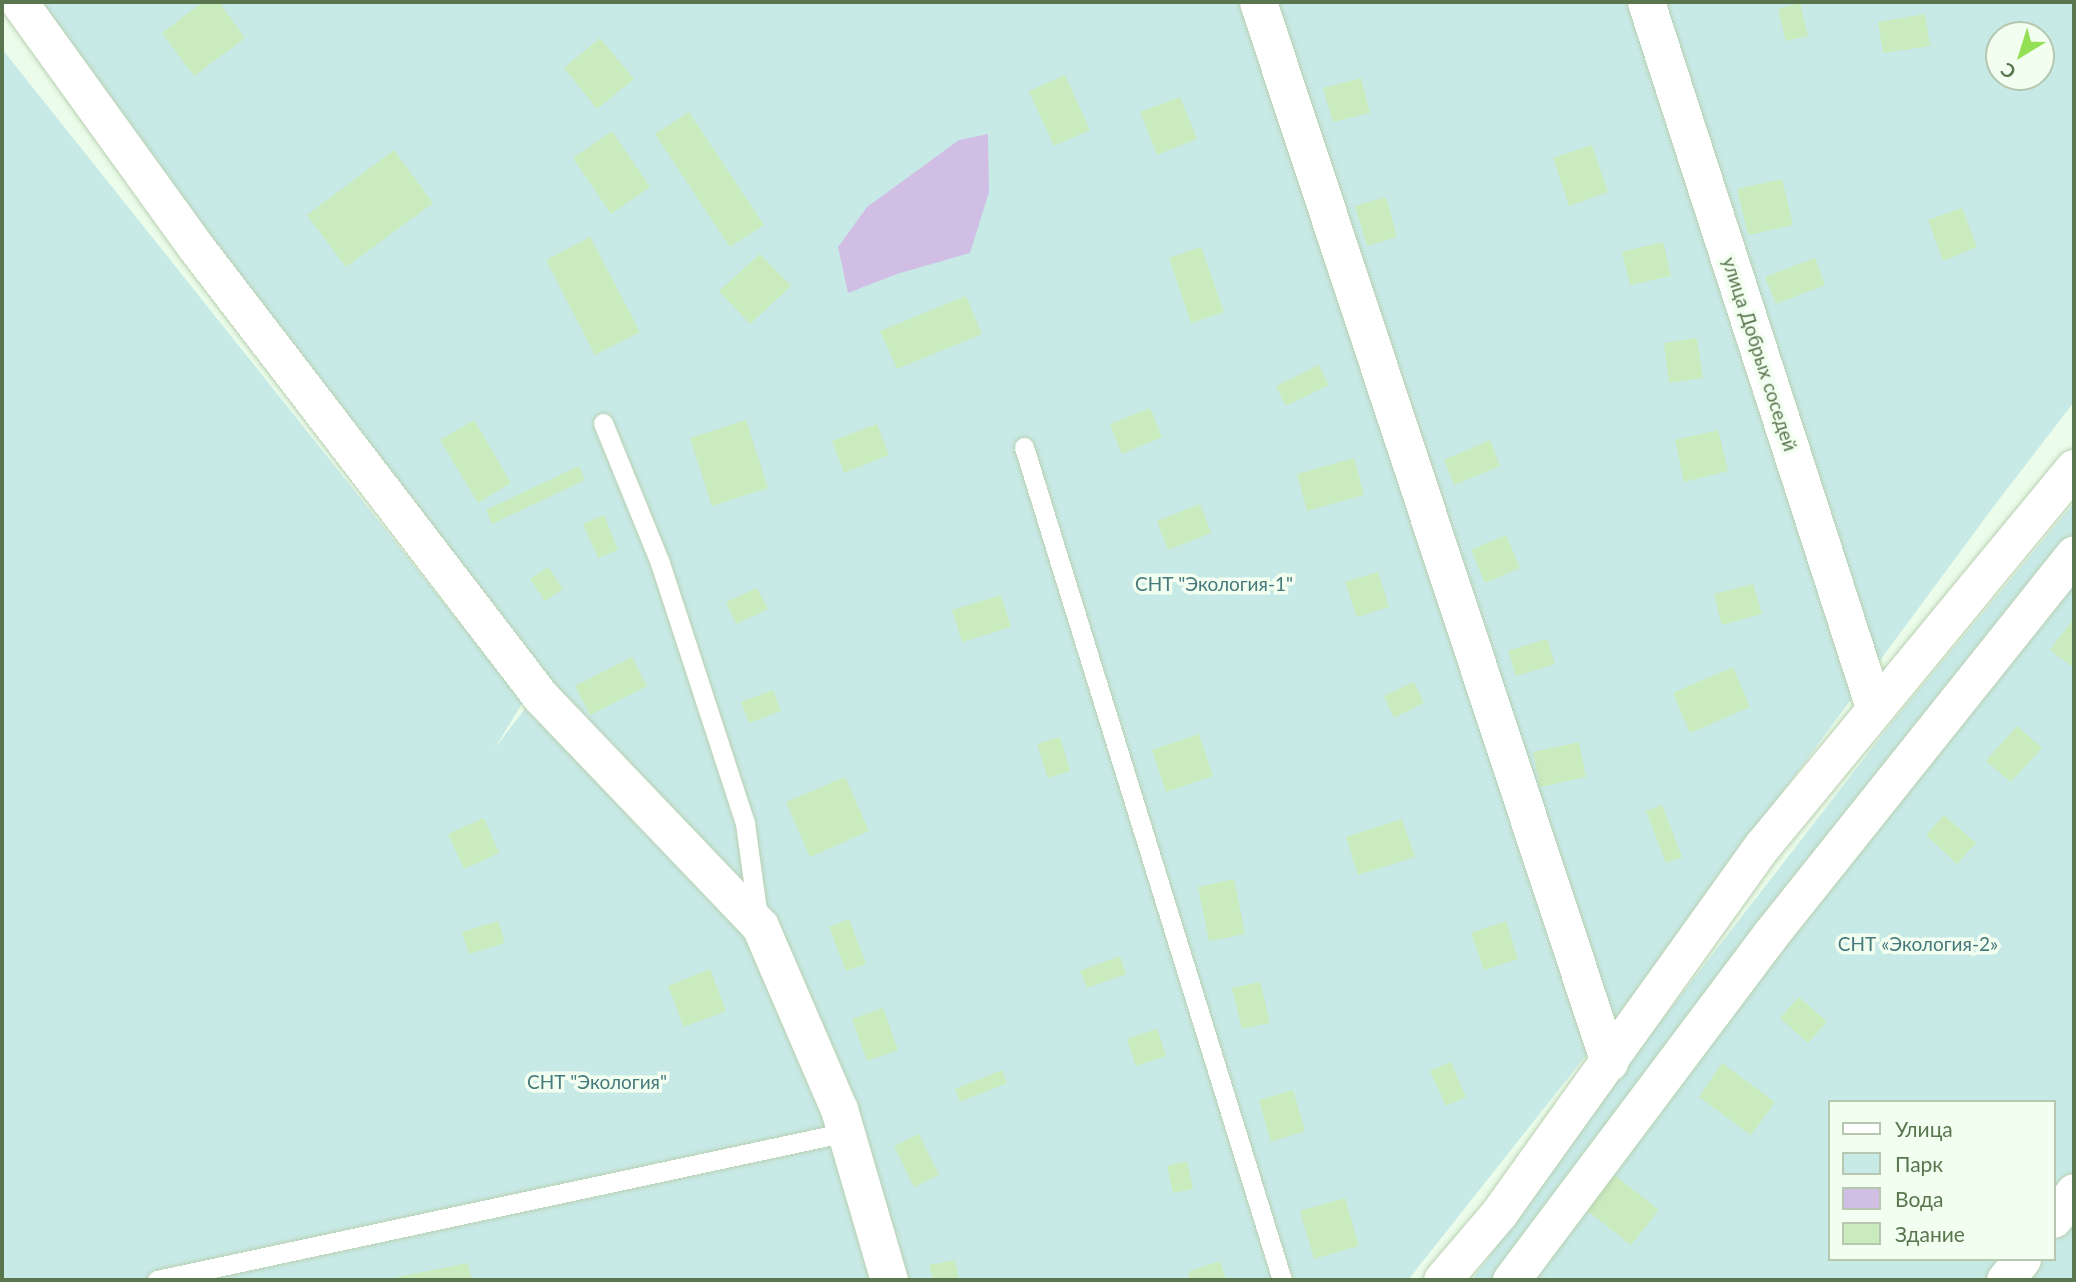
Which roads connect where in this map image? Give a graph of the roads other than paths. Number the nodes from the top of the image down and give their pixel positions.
1 (19, 2) edge
2 (1258, 2) edge
3 (1646, 2) edge
4 (603, 423) dead end
5 (1024, 447) dead end
6 (2074, 468) edge
7 (2074, 554) edge
8 (1874, 707) junction
9 (760, 926) junction
10 (1609, 1062) junction
11 (847, 1132) junction
12 (2074, 1192) edge
13 (2055, 1216) edge
14 (2020, 1261) edge
15 (157, 1280) edge
16 (889, 1280) edge
17 (1282, 1280) edge
18 (1442, 1280) edge
19 (1511, 1280) edge
20 (2005, 1280) edge

1 - 9 street
2 - 10 street
3 - 8 street, улица Добрых соседей
4 - 9 lane
5 - 17 lane
6 - 8 street
7 - 19 street
8 - 10 street
9 - 11 street
10 - 18 street
11 - 15 lane
11 - 16 street
12 - 13 street
14 - 20 street

